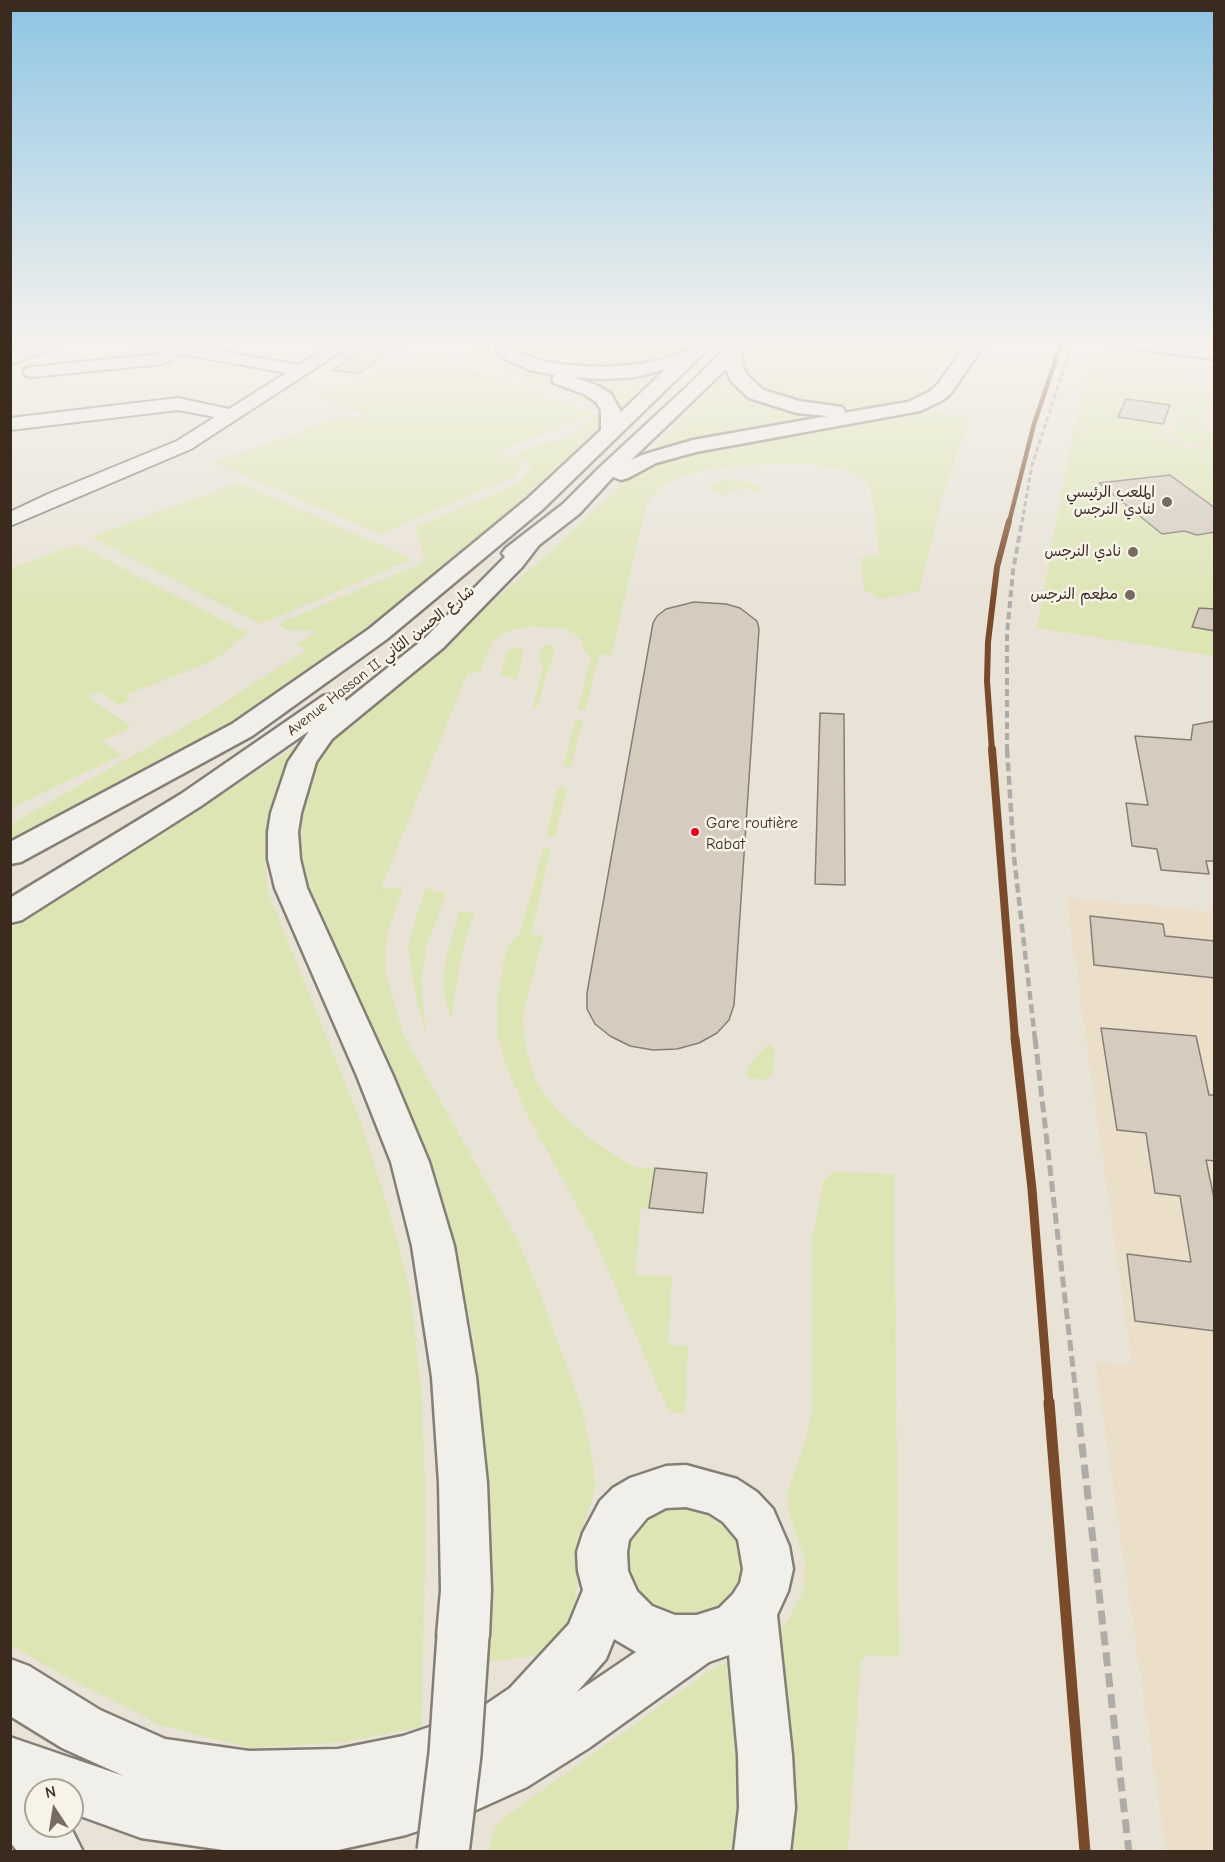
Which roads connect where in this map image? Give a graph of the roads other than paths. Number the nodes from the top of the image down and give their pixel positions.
1 (24, 428) edge
2 (208, 428) edge
3 (611, 428) edge
4 (615, 428) edge
5 (653, 428) edge
6 (801, 428) edge
7 (611, 431) junction
8 (10, 435) edge
9 (586, 494) junction
10 (27, 501) edge
11 (10, 510) edge
12 (10, 520) edge
13 (530, 540) junction
14 (242, 730) junction
15 (289, 734) junction
16 (10, 855) edge
17 (10, 870) edge
18 (10, 892) edge
19 (10, 913) edge
20 (608, 1590) junction
21 (752, 1611) junction
22 (697, 1640) junction
23 (10, 1685) edge
24 (10, 1764) edge
25 (10, 1797) edge
26 (10, 1832) edge
27 (54, 1851) edge
28 (444, 1851) edge
29 (762, 1851) edge

1 - 8 street
2 - 10 street
3 - 7 main road
4 - 7 main road, Avenue Hassan II شارع الحسن الثاني
5 - 9 main road, Avenue Hassan II شارع الحسن الثاني
6 - 9 main road
7 - 14 main road, Avenue Hassan II شارع الحسن الثاني
9 - 13 main road, Avenue Hassan II شارع الحسن الثاني
10 - 11 street
10 - 12 street
13 - 15 main road, Avenue Hassan II شارع الحسن الثاني
13 - 28 main road, bridge
14 - 16 main road, Avenue Hassan II شارع الحسن الثاني
14 - 17 main road
15 - 18 main road
15 - 19 main road, Avenue Hassan II شارع الحسن الثاني
20 - 21 main road
20 - 22 main road
20 - 23 main road
21 - 22 main road
21 - 29 main road
22 - 24 main road
25 - 27 main road
26 - 27 main road

